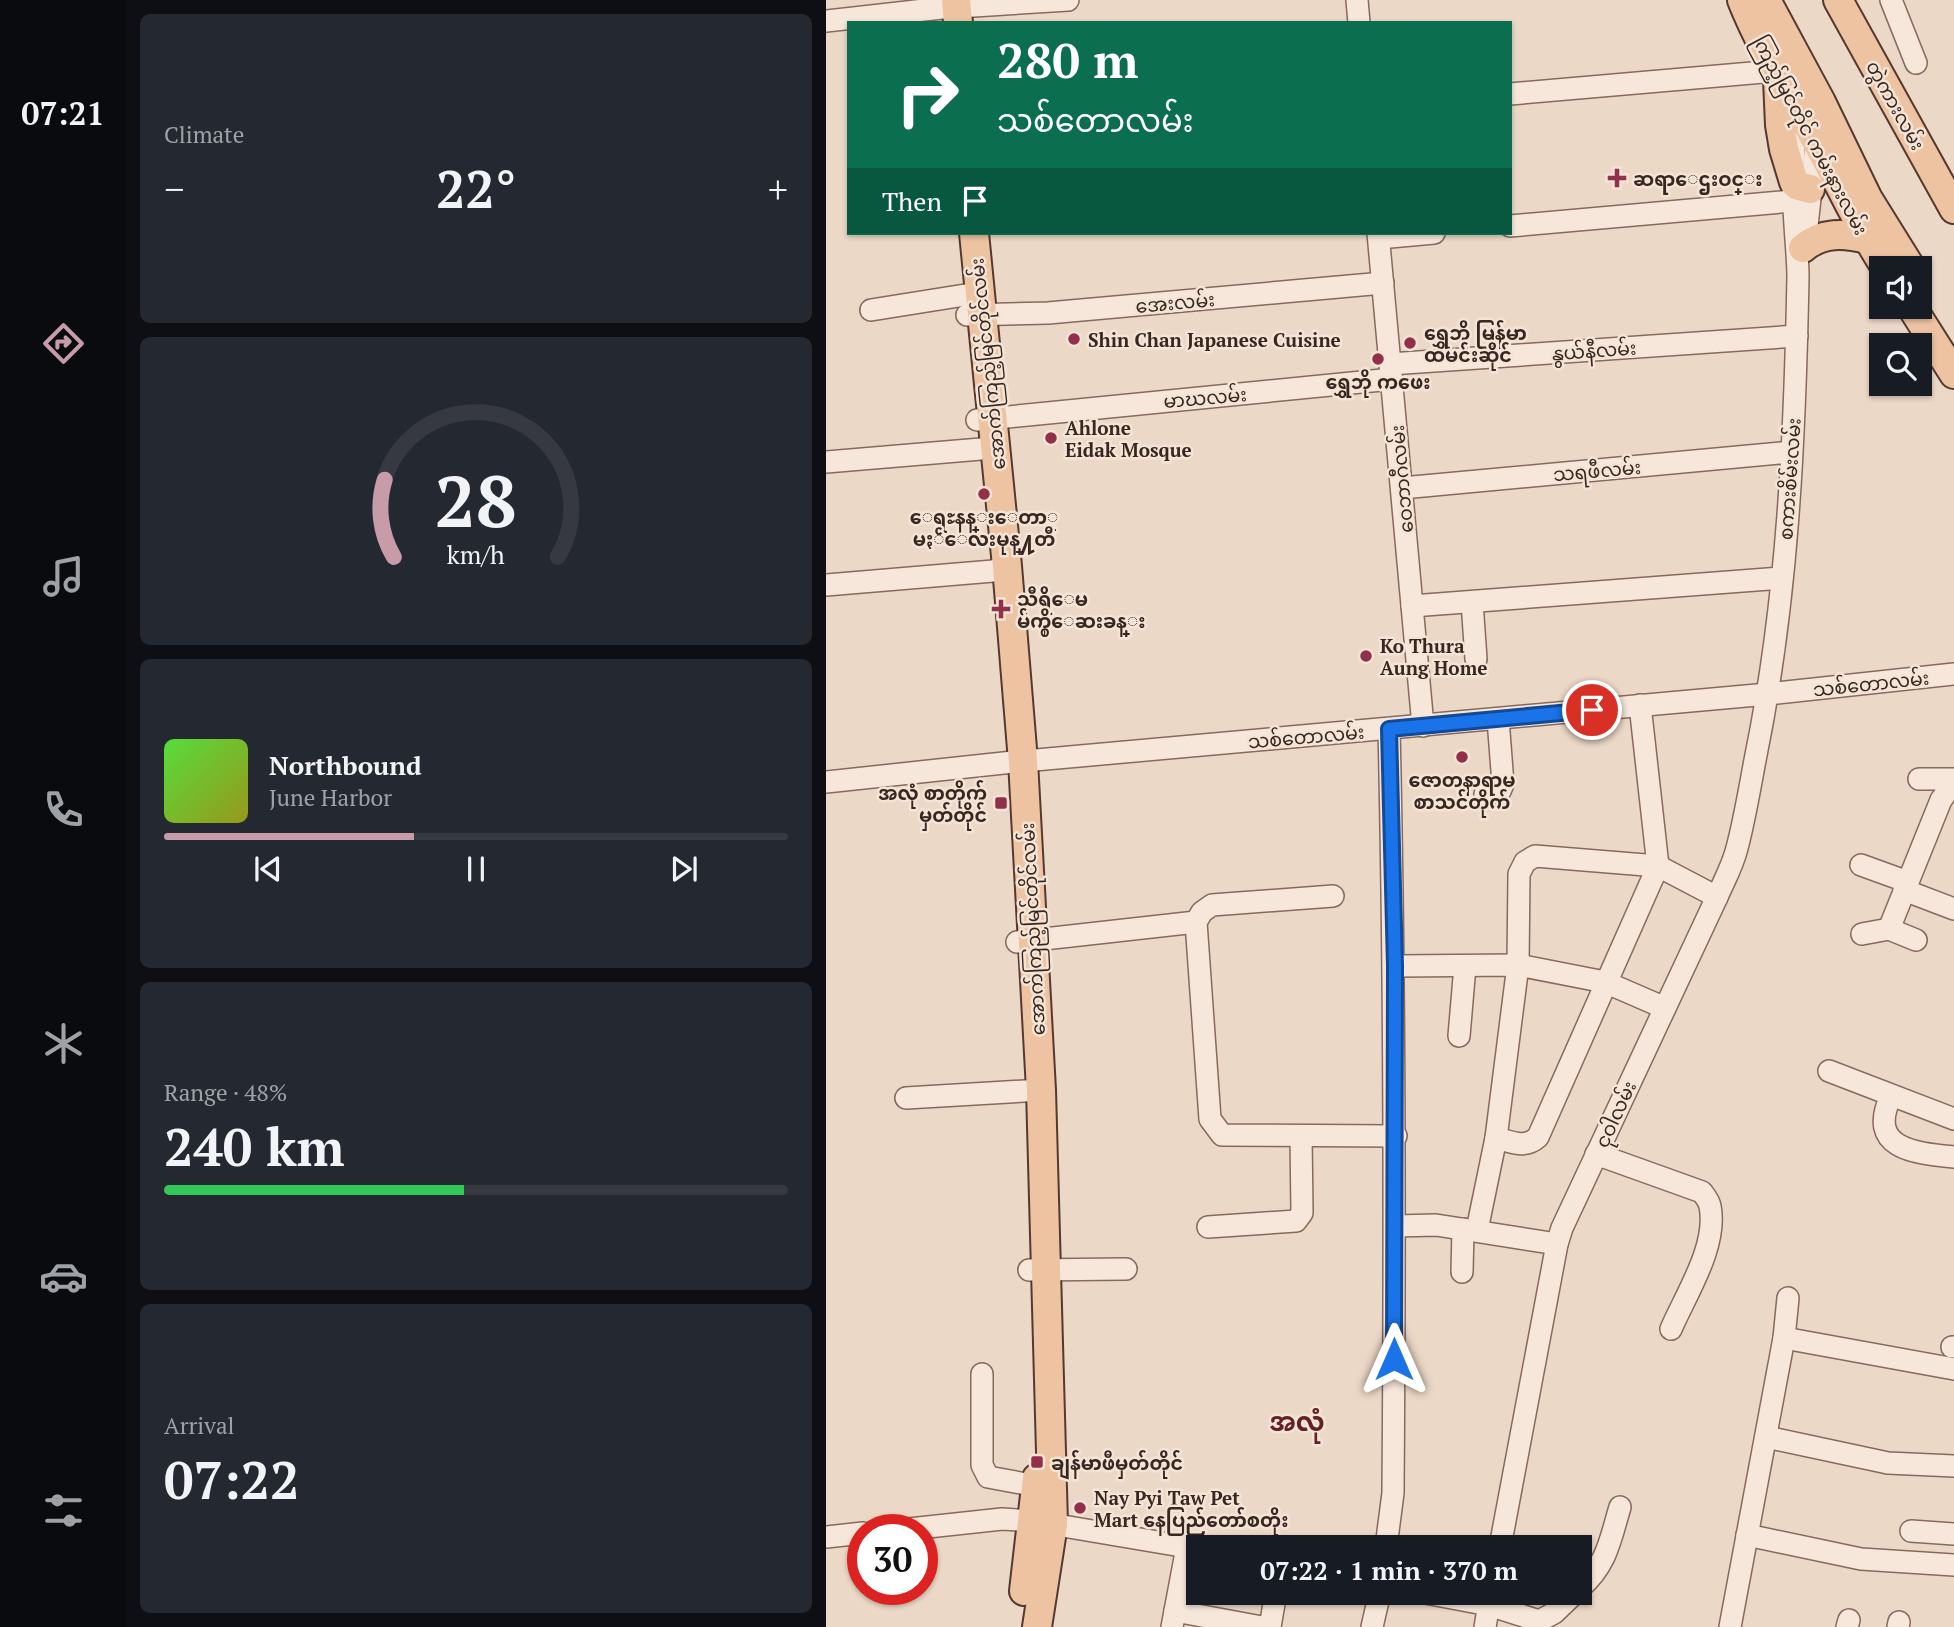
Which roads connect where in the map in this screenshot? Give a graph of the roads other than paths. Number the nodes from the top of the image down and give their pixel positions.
1 (1068, 0) edge
2 (1357, 0) edge
3 (1742, 0) edge
4 (1766, 0) edge
5 (1839, 0) edge
6 (1891, 0) edge
7 (949, 10) edge
8 (826, 21) edge
9 (1359, 21) edge
10 (1916, 63) dead end
11 (1777, 74) junction
12 (1512, 94) edge
13 (1817, 119) junction
14 (1799, 191) junction
15 (1954, 209) edge
16 (1512, 226) edge
17 (960, 235) edge
18 (974, 235) edge
19 (1378, 235) edge
20 (1867, 239) junction
21 (1801, 256) junction
22 (1878, 256) edge
23 (1903, 256) edge
24 (1383, 283) junction
25 (1932, 303) edge
26 (971, 308) junction
27 (872, 310) dead end
28 (1920, 319) edge
29 (1797, 336) junction
30 (1954, 341) edge
31 (1391, 372) junction
32 (1954, 374) edge
33 (986, 433) junction
34 (1791, 452) junction
35 (826, 462) edge
36 (1402, 488) junction
37 (1000, 568) junction
38 (1782, 578) junction
39 (826, 585) edge
40 (1472, 602) junction
41 (1412, 606) junction
42 (1476, 659) dead end
43 (1954, 674) edge
44 (1769, 694) junction
45 (1640, 705) junction
46 (1498, 719) junction
47 (1423, 726) junction
48 (1389, 729) junction
49 (1018, 761) junction
50 (1919, 779) dead end
51 (1954, 781) edge
52 (826, 782) edge
53 (1485, 794) dead end
54 (1946, 810) edge
55 (1861, 865) dead end
56 (1658, 866) junction
57 (1906, 886) junction
58 (1333, 896) dead end
59 (1717, 897) junction
60 (1954, 909) edge
61 (1196, 922) junction
62 (1889, 929) junction
63 (1862, 934) dead end
64 (1916, 940) dead end
65 (1025, 942) junction
66 (1518, 965) junction
67 (1395, 966) junction
68 (1465, 966) junction
69 (1605, 982) junction
70 (1665, 1008) junction
71 (1460, 1036) dead end
72 (1829, 1071) dead end
73 (1033, 1090) junction
74 (1891, 1096) junction
75 (906, 1098) dead end
76 (1954, 1119) edge
77 (1300, 1136) junction
78 (1396, 1136) junction
79 (1496, 1138) junction
80 (1596, 1154) junction
81 (1954, 1157) edge
82 (1395, 1226) junction
83 (1208, 1227) dead end
84 (1470, 1229) junction
85 (1557, 1244) junction
86 (1126, 1269) dead end
87 (1038, 1270) junction
88 (1462, 1272) dead end
89 (1788, 1298) dead end
90 (1671, 1329) dead end
91 (1041, 1334) junction
92 (1784, 1338) junction
93 (1954, 1369) edge
94 (982, 1374) dead end
95 (1766, 1437) junction
96 (1954, 1466) edge
97 (1037, 1486) junction
98 (1619, 1507) dead end
99 (1043, 1522) junction
100 (938, 1526) edge
101 (1910, 1531) dead end
102 (1954, 1534) edge
103 (847, 1535) edge
104 (1388, 1535) edge
105 (1502, 1535) edge
106 (1747, 1535) junction
107 (826, 1537) edge
108 (1186, 1547) edge
109 (1954, 1565) edge
110 (1186, 1573) edge
111 (1592, 1578) edge
112 (1274, 1605) edge
113 (1377, 1605) edge
114 (1489, 1605) edge
115 (1502, 1605) edge
116 (1562, 1605) edge
117 (1173, 1619) edge
118 (1541, 1624) edge
119 (1019, 1627) edge
120 (1037, 1627) edge
121 (1262, 1627) edge
122 (1270, 1627) edge
123 (1372, 1627) edge
124 (1485, 1627) edge
125 (1730, 1627) edge

1 - 7 street
2 - 9 street
3 - 11 main road, ကြည့်မြင်တိုင် ကမ်းနားလမ်း
4 - 13 main road
5 - 15 main road, တွဲကားလမ်း
6 - 10 street
7 - 8 street
11 - 12 street
11 - 13 main road, ကြည့်မြင်တိုင် ကမ်းနားလမ်း
11 - 14 main road
13 - 14 street, စကားစိမ်းလမ်း
13 - 20 main road, ကြည့်မြင်တိုင် ကမ်းနားလမ်း
13 - 23 main road
14 - 16 street
14 - 21 street, စကားစိမ်းလမ်း
17 - 26 main road, အောက်ကြည့်မြင်တိုင်လမ်း
18 - 26 main road, အောက်ကြည့်မြင်တိုင်လမ်း
19 - 24 street, ဝေဘာဂီလမ်း
20 - 21 main road
20 - 22 main road, ကြည့်မြင်တိုင် ကမ်းနားလမ်း
21 - 29 street, စကားစိမ်းလမ်း
24 - 26 street, အေးလမ်း
24 - 31 street, ဝေဘာဂီလမ်း
25 - 30 main road
26 - 27 street, အေးလမ်း
26 - 33 main road, အောက်ကြည့်မြင်တိုင်လမ်း
28 - 32 main road
29 - 31 street, နွယ်နီလမ်း
29 - 34 street, စကားစိမ်းလမ်း
31 - 33 street, မာဃလမ်း
31 - 36 street, ဝေဘာဂီလမ်း
33 - 35 street, မာဃလမ်း
33 - 37 main road, အောက်ကြည့်မြင်တိုင်လမ်း
34 - 36 street, သရဖီလမ်း
34 - 38 street, စကားစိမ်းလမ်း
36 - 41 street, ဝေဘာဂီလမ်း
37 - 39 street
37 - 49 main road, အောက်ကြည့်မြင်တိုင်လမ်း
38 - 40 street
38 - 44 street, စကားစိမ်းလမ်း
40 - 41 street
40 - 42 street
41 - 47 street, ဝေဘာဂီလမ်း
43 - 44 street, သစ်တောလမ်း
44 - 45 street, သစ်တောလမ်း
44 - 59 street, ငုဝါလမ်း
45 - 46 street, သစ်တောလမ်း
45 - 56 street
46 - 47 street, သစ်တောလမ်း
46 - 53 street
47 - 48 street, သစ်တောလမ်း
48 - 49 street, သစ်တောလမ်း
48 - 67 street
49 - 52 street, သစ်တောလမ်း
49 - 65 main road, အောက်ကြည့်မြင်တိုင်လမ်း
50 - 51 street
51 - 54 street
54 - 57 street
55 - 57 street
56 - 59 street
56 - 66 street
56 - 69 street
57 - 60 street
57 - 62 street
58 - 61 street
59 - 70 street, ငုဝါလမ်း
61 - 65 street
61 - 77 street
62 - 63 street
62 - 64 street
65 - 73 main road, အောက်ကြည့်မြင်တိုင်လမ်း
66 - 68 street
66 - 69 street
66 - 79 street
67 - 68 street
67 - 78 street
68 - 71 street
69 - 70 street
69 - 79 street
70 - 80 street, ငုဝါလမ်း
72 - 74 street
73 - 75 street
73 - 87 main road, အောက်ကြည့်မြင်တိုင်လမ်း
74 - 76 street
74 - 81 street
77 - 78 street
77 - 83 street
78 - 82 street
79 - 84 street
80 - 85 street, ငုဝါလမ်း
80 - 90 street
82 - 84 street
82 - 104 street
84 - 85 street
84 - 88 street
85 - 105 street, ငုဝါလမ်း
86 - 87 street
87 - 91 main road, အောက်ကြည့်မြင်တိုင်လမ်း
89 - 92 street
91 - 97 main road, အောက်ကြည့်မြင်တိုင်လမ်း
91 - 99 main road, အောက်ကြည့်မြင်တိုင်လမ်း
92 - 93 street
92 - 95 street
94 - 97 street
95 - 96 street
95 - 106 street
97 - 99 main road, အောက်ကြည့်မြင်တိုင်လမ်း
98 - 111 street
99 - 100 street
99 - 108 street
99 - 119 main road, အောက်ကြည့်မြင်တိုင်လမ်း
99 - 120 main road, အောက်ကြည့်မြင်တိုင်လမ်း
101 - 102 street
103 - 107 street
106 - 109 street
106 - 125 street
110 - 117 street
112 - 122 street
113 - 123 street
114 - 124 street
115 - 118 street
116 - 118 street
117 - 121 street

